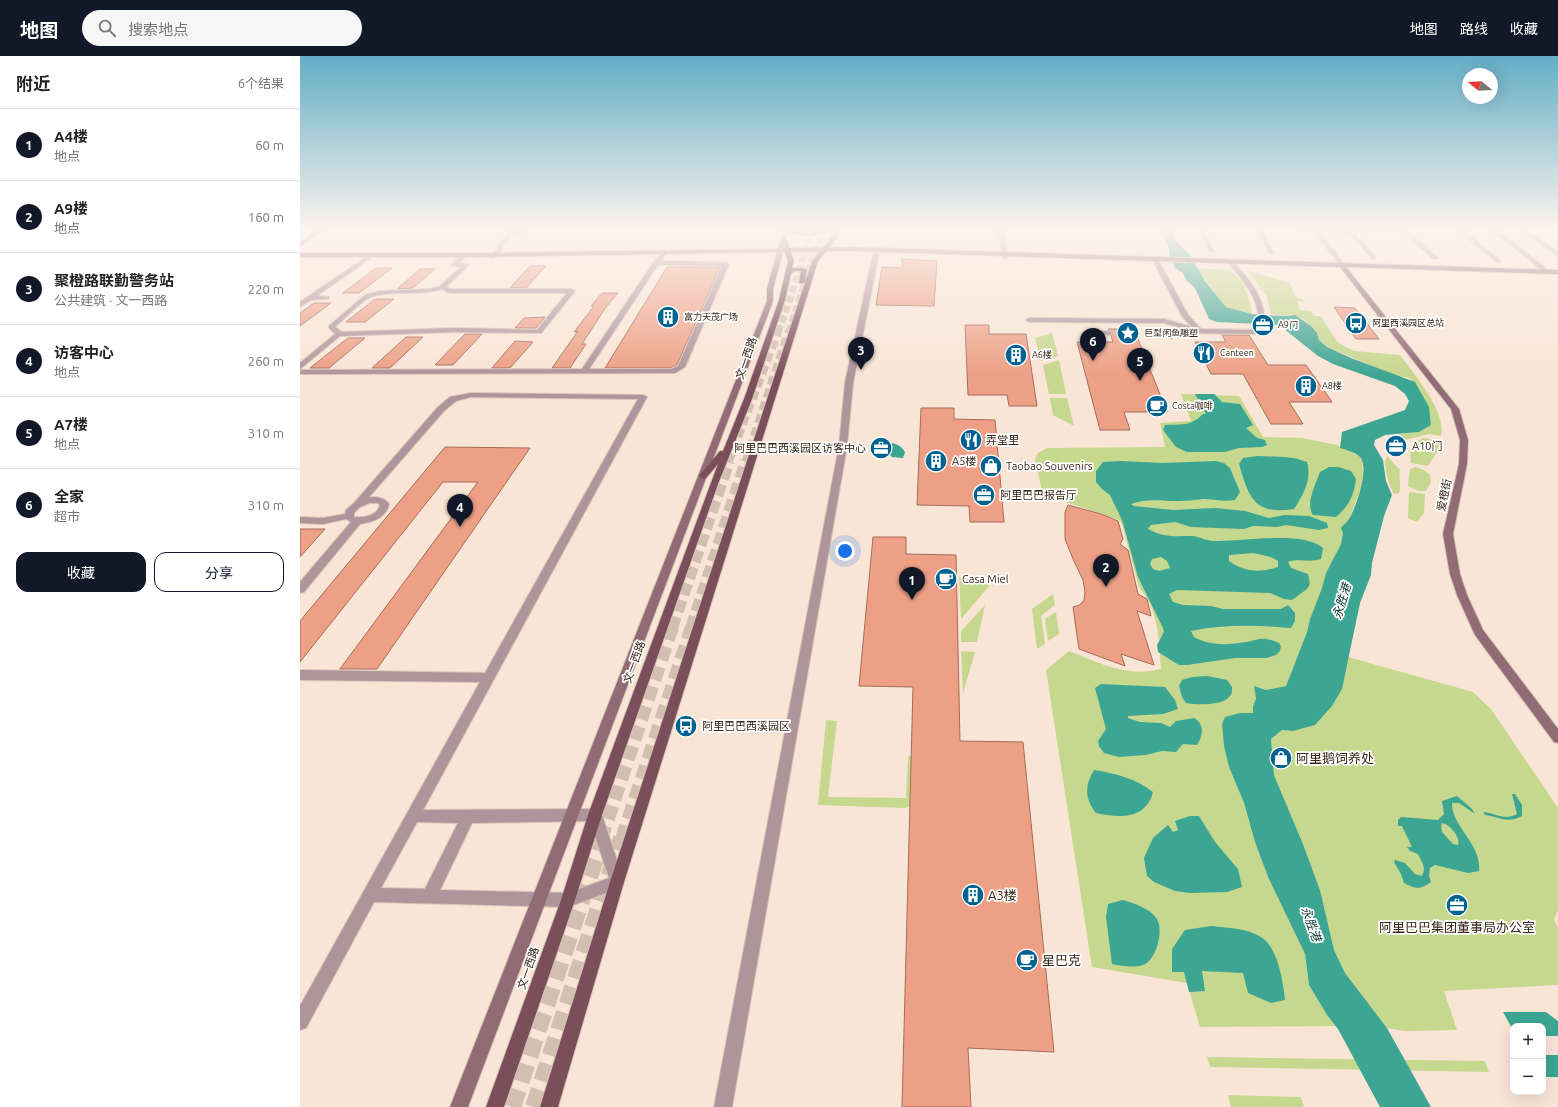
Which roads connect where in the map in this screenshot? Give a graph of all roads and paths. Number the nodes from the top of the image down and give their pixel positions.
1 (340, 277) edge
2 (453, 277) edge
3 (647, 277) edge
4 (720, 277) edge
5 (774, 277) edge
6 (787, 277) edge
7 (803, 277) edge
8 (810, 277) edge
9 (871, 277) edge
10 (1164, 277) edge
11 (1244, 277) edge
12 (1352, 277) edge
13 (442, 287) junction
14 (310, 298) junction
15 (327, 298) dead end
16 (802, 302) junction
17 (300, 305) edge
18 (1029, 320) dead end
19 (1199, 331) junction
20 (1102, 333) dead end
21 (338, 334) junction
22 (1110, 334) dead end
23 (1171, 337) dead end
24 (300, 366) edge
25 (300, 372) edge
26 (584, 372) junction
27 (728, 447) junction
28 (703, 476) junction
29 (357, 505) junction
30 (348, 516) junction
31 (300, 520) edge
32 (357, 521) junction
33 (300, 590) edge
34 (300, 675) edge
35 (488, 678) junction
36 (1558, 738) edge
37 (595, 815) junction
38 (413, 816) junction
39 (573, 816) junction
40 (468, 817) junction
41 (617, 882) junction
42 (370, 895) junction
43 (429, 896) junction
44 (539, 899) junction
45 (568, 900) junction
46 (300, 1022) edge
47 (459, 1107) edge
48 (495, 1107) edge
49 (549, 1107) edge
50 (723, 1107) edge

1 - 14 street
2 - 13 street
3 - 26 street
4 - 26 street
5 - 28 street
6 - 27 main road, 文一西路
7 - 16 main road
8 - 16 main road
9 - 50 street
10 - 19 street
11 - 19 street
12 - 36 street, 爱橙街
13 - 21 street
13 - 21 street
14 - 15 street
14 - 17 street
16 - 41 main road
18 - 19 street
19 - 23 street
20 - 22 street
21 - 24 street
25 - 26 street
27 - 28 main road
27 - 37 main road, 文一西路
28 - 39 street
29 - 30 street
29 - 32 street
29 - 35 street
30 - 31 street
30 - 32 street
32 - 33 street
34 - 35 street
35 - 38 street
37 - 39 street
37 - 41 street
37 - 45 main road, 文一西路
38 - 40 street
38 - 42 street
39 - 40 street
39 - 44 street
40 - 43 street
41 - 45 street
41 - 49 main road
42 - 43 street
42 - 46 street
43 - 44 street
44 - 45 street
44 - 47 street
45 - 48 main road, 文一西路

